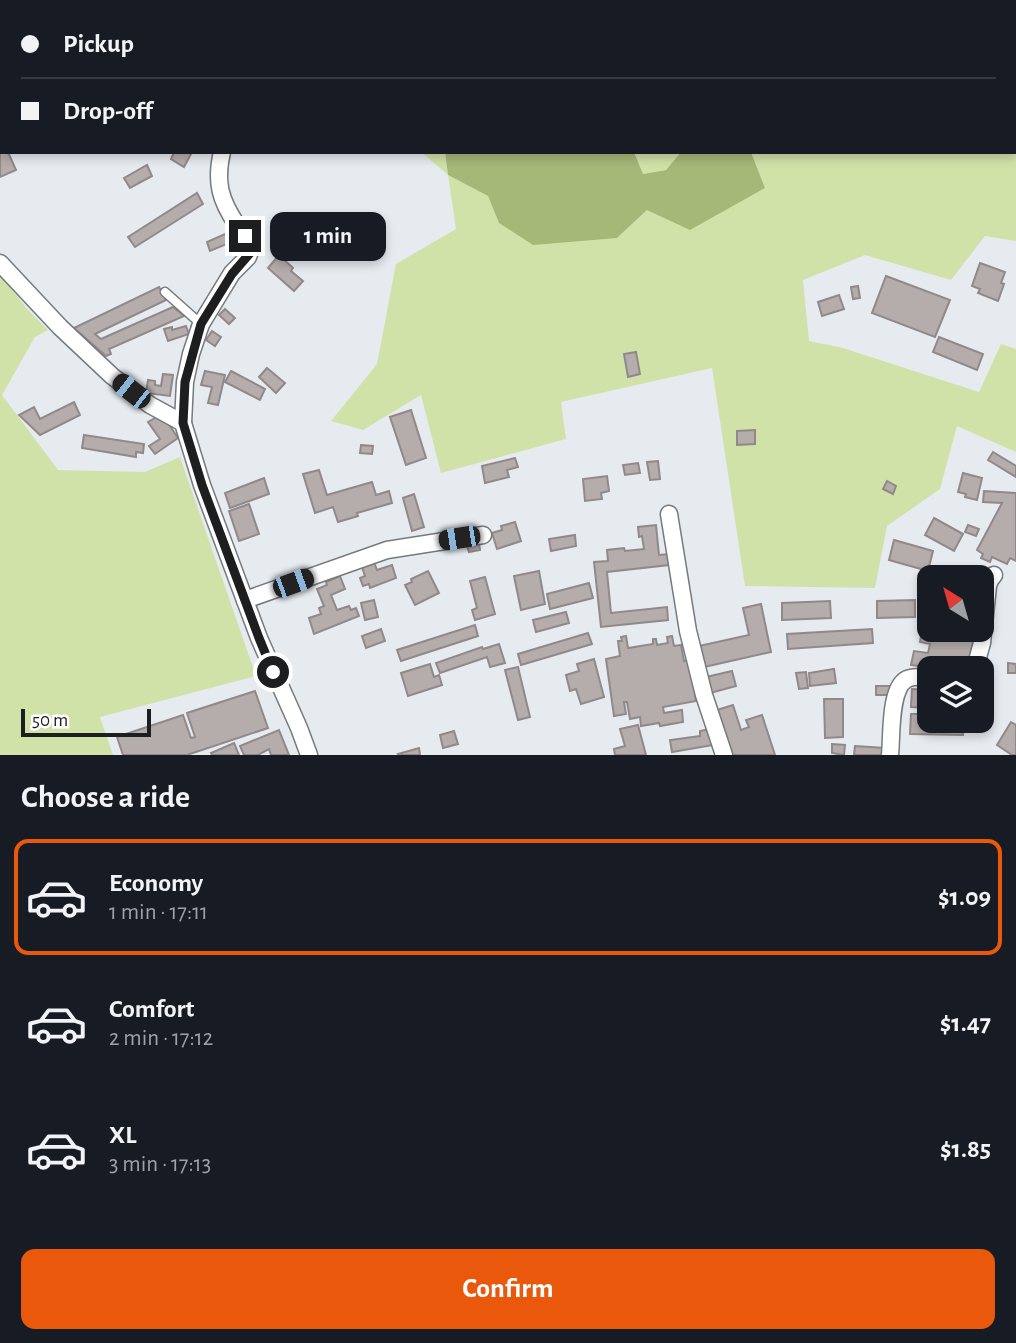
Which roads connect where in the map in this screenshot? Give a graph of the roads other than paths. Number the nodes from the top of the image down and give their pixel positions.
1 (222, 154) edge
2 (0, 263) edge
3 (165, 292) dead end
4 (201, 324) junction
5 (183, 423) junction
6 (669, 514) dead end
7 (483, 535) dead end
8 (245, 600) junction
9 (917, 678) edge
10 (309, 755) edge
11 (724, 755) edge
12 (890, 755) edge

1 - 4 street
2 - 5 street
3 - 4 lane
4 - 5 street
5 - 8 street
6 - 11 street
7 - 8 street
8 - 10 street
9 - 12 street

